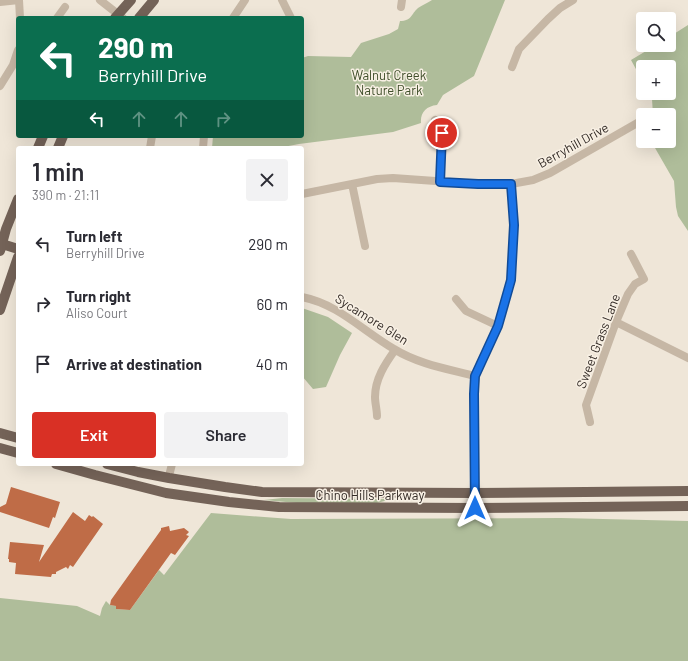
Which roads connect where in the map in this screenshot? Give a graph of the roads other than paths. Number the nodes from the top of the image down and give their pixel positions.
1 (19, 0) edge
2 (100, 0) edge
3 (131, 0) edge
4 (154, 0) edge
5 (245, 0) edge
6 (282, 0) edge
7 (573, 0) edge
8 (0, 2) edge
9 (65, 7) dead end
10 (20, 16) edge
11 (58, 16) edge
12 (117, 16) edge
13 (119, 16) edge
14 (141, 16) edge
15 (234, 16) edge
16 (290, 16) edge
17 (16, 56) edge
18 (512, 67) dead end
19 (0, 86) edge
20 (435, 120) dead end
21 (636, 124) edge
22 (440, 182) junction
23 (352, 184) junction
24 (511, 184) junction
25 (304, 194) edge
26 (16, 205) edge
27 (16, 242) edge
28 (2, 244) edge
29 (365, 246) dead end
30 (16, 248) edge
31 (631, 254) dead end
32 (16, 263) edge
33 (304, 298) edge
34 (456, 299) dead end
35 (0, 310) edge
36 (616, 322) junction
37 (498, 326) junction
38 (394, 350) junction
39 (688, 358) edge
40 (475, 376) junction
41 (377, 416) dead end
42 (590, 422) dead end
43 (0, 433) edge
44 (16, 437) edge
45 (0, 448) edge
46 (16, 452) edge
47 (62, 466) edge
48 (115, 466) edge
49 (688, 491) edge
50 (475, 493) junction
51 (688, 506) edge
52 (475, 508) junction

1 - 8 street
1 - 10 street
2 - 12 street
3 - 13 main road
4 - 14 main road
5 - 15 street
6 - 16 street
7 - 18 street
9 - 11 street
17 - 19 street
20 - 22 street
21 - 24 street, Berryhill Drive
22 - 23 street, Berryhill Drive
22 - 24 street, Berryhill Drive
23 - 25 street, Berryhill Drive
23 - 29 street
24 - 37 street
26 - 28 main road
27 - 28 main road
28 - 30 main road
31 - 36 street, Sweet Grass Lane
32 - 35 main road
33 - 38 street, Sycamore Glen
34 - 37 street
36 - 39 street
36 - 42 street, Sweet Grass Lane
37 - 40 street
38 - 40 street, Sycamore Glen
38 - 41 street
40 - 50 street
43 - 44 main road
45 - 46 main road
47 - 52 main road, Chino Hills Parkway
48 - 50 main road, Chino Hills Parkway
49 - 50 main road, Chino Hills Parkway
50 - 52 street
51 - 52 main road, Chino Hills Parkway

